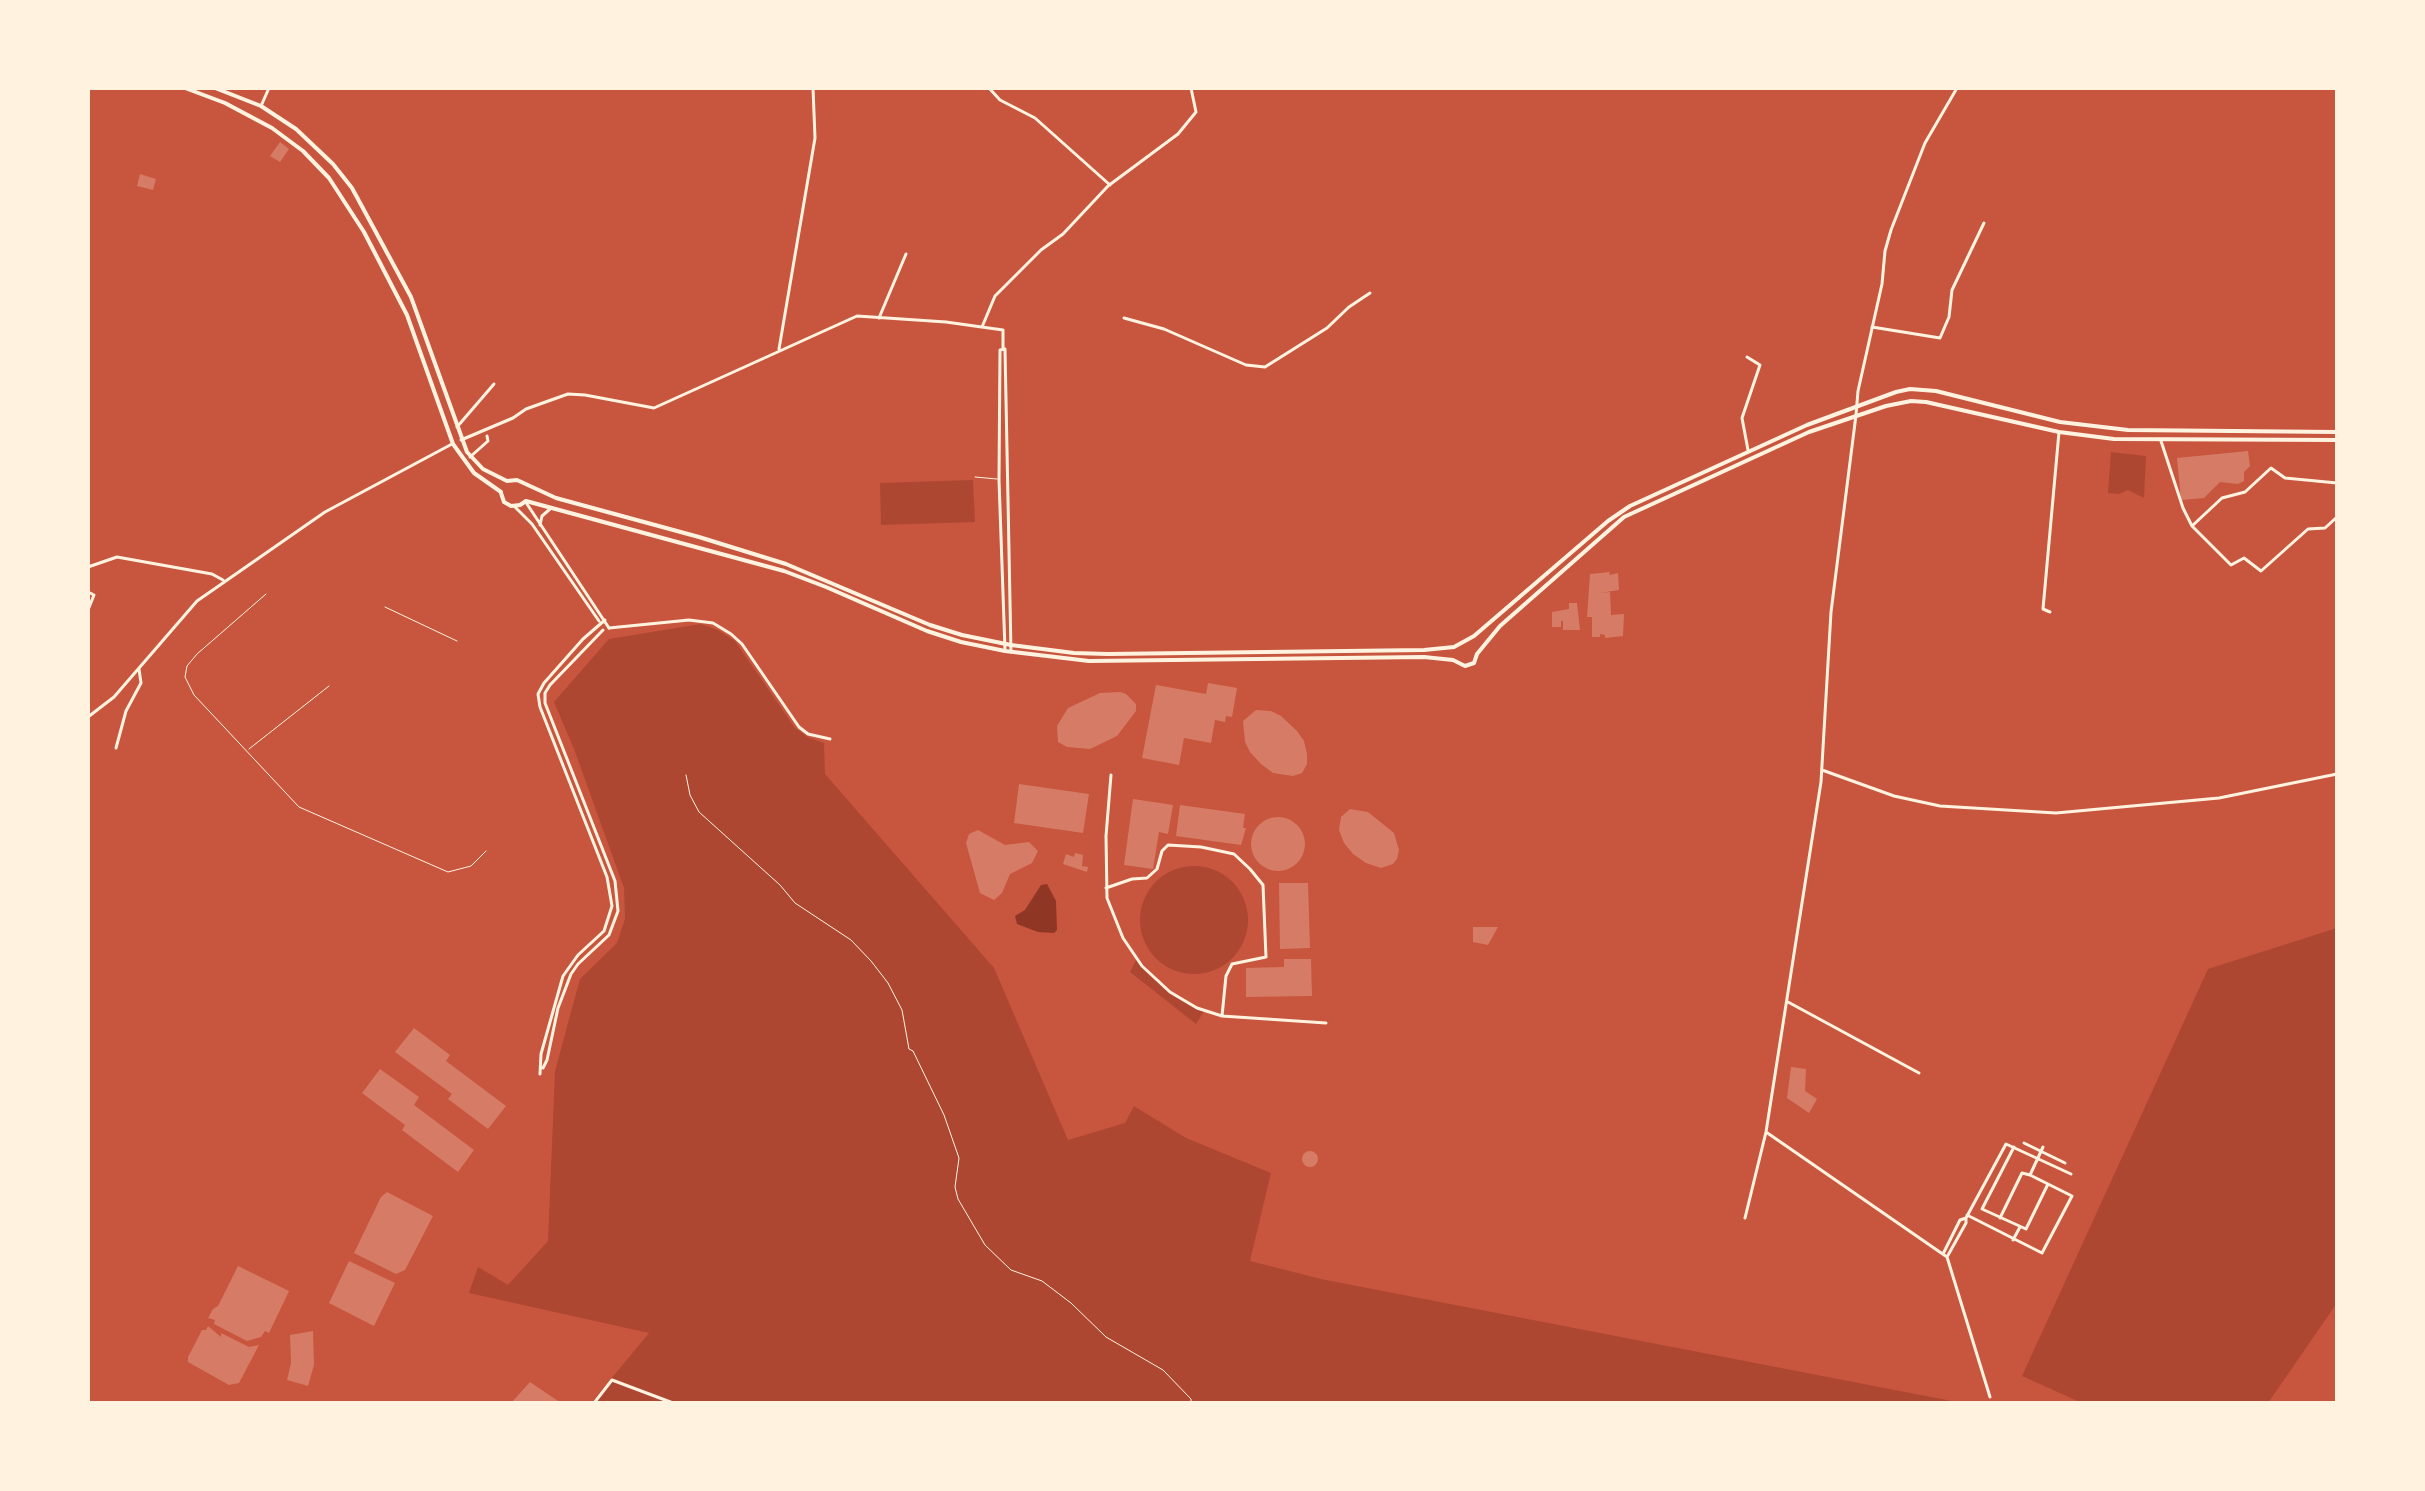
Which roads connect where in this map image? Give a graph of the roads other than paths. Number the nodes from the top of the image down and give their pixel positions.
1 (185, 88) edge
2 (215, 88) edge
3 (269, 88) edge
4 (813, 88) edge
5 (989, 88) edge
6 (1191, 88) edge
7 (1957, 88) edge
8 (261, 106) junction
9 (1110, 185) junction
10 (1984, 223) dead end
11 (906, 254) dead end
12 (1370, 293) dead end
13 (879, 318) junction
14 (1124, 318) dead end
15 (982, 327) junction
16 (1872, 327) junction
17 (1003, 349) junction
18 (779, 350) junction
19 (1747, 357) dead end
20 (494, 384) dead end
21 (1856, 405) junction
22 (1856, 415) junction
23 (2060, 422) junction
24 (457, 427) junction
25 (2059, 432) junction
26 (2337, 432) edge
27 (487, 436) dead end
28 (461, 440) junction
29 (2337, 440) edge
30 (2161, 441) junction
31 (453, 444) junction
32 (1000, 448) junction
33 (1008, 448) junction
34 (1748, 451) junction
35 (470, 457) junction
36 (975, 477) dead end
37 (999, 480) junction
38 (507, 481) junction
39 (2337, 483) edge
40 (501, 492) junction
41 (526, 495) junction
42 (1635, 503) junction
43 (514, 506) junction
44 (553, 508) junction
45 (1638, 509) junction
46 (2337, 517) edge
47 (540, 525) junction
48 (2192, 526) junction
49 (88, 567) edge
50 (224, 580) junction
51 (88, 592) edge
52 (266, 594) dead end
53 (385, 607) dead end
54 (88, 610) edge
55 (2050, 612) dead end
56 (605, 620) junction
57 (600, 623) junction
58 (609, 628) junction
59 (603, 630) junction
60 (457, 641) dead end
61 (1465, 641) junction
62 (1005, 643) junction
63 (1011, 645) junction
64 (1454, 647) junction
65 (1008, 651) junction
66 (1477, 654) junction
67 (1453, 660) junction
68 (139, 669) junction
69 (329, 686) dead end
70 (88, 717) edge
71 (830, 739) dead end
72 (116, 748) dead end
73 (248, 750) junction
74 (1822, 770) junction
75 (2337, 774) edge
76 (1111, 775) dead end
77 (486, 851) dead end
78 (1106, 888) junction
79 (1788, 1002) junction
80 (1222, 1016) junction
81 (1326, 1023) dead end
82 (547, 1025) junction
83 (554, 1027) junction
84 (1919, 1073) dead end
85 (1766, 1132) junction
86 (2024, 1143) dead end
87 (2014, 1147) junction
88 (2042, 1150) junction
89 (2038, 1159) junction
90 (2059, 1160) junction
91 (2065, 1163) dead end
92 (2055, 1167) junction
93 (1989, 1173) junction
94 (2071, 1174) dead end
95 (2030, 1175) junction
96 (1998, 1178) junction
97 (2048, 1184) junction
98 (1966, 1217) junction
99 (1745, 1218) dead end
100 (2000, 1218) junction
101 (2020, 1227) junction
102 (2013, 1240) junction
103 (1945, 1256) junction
104 (1990, 1397) dead end
105 (594, 1403) edge
106 (673, 1403) edge

1 - 31 main road
2 - 8 main road
3 - 8 street
4 - 18 street
5 - 9 street
6 - 9 street
7 - 16 street
8 - 24 main road
9 - 15 street
10 - 16 street
11 - 13 street
12 - 14 street
13 - 15 street
13 - 18 street
15 - 17 street
16 - 21 street
17 - 32 street
17 - 33 street
18 - 28 street
19 - 34 street
20 - 24 street
21 - 22 street
21 - 23 main road
21 - 34 main road
22 - 25 main road
22 - 45 main road
22 - 74 street
23 - 25 main road
23 - 26 main road
24 - 28 main road
25 - 30 main road
25 - 55 street
27 - 35 street
28 - 35 main road
29 - 30 main road
30 - 48 street
31 - 40 main road
31 - 50 street
32 - 33 street
32 - 37 street
33 - 63 street
34 - 42 main road
35 - 38 main road
36 - 37 lane
37 - 62 street
38 - 40 main road
38 - 41 main road
39 - 48 street
40 - 43 main road
41 - 43 main road
41 - 44 main road
41 - 47 street
41 - 62 main road
42 - 45 main road
42 - 61 main road
43 - 57 street
44 - 47 street
44 - 65 main road
45 - 66 main road
46 - 48 street
47 - 56 street
49 - 50 street
50 - 68 street
51 - 54 street
52 - 73 lane
53 - 60 lane
56 - 57 street
56 - 58 street
57 - 59 street
57 - 82 street
58 - 59 street
58 - 71 street
59 - 83 street
61 - 64 main road
61 - 66 main road
62 - 63 main road
62 - 65 street
63 - 64 main road
63 - 65 street
64 - 67 main road
65 - 67 main road
66 - 67 main road
68 - 70 street
68 - 72 street
69 - 73 lane
73 - 77 lane
74 - 75 street
74 - 79 street
76 - 78 street
78 - 80 street
78 - 80 street
79 - 84 street
79 - 85 street
80 - 81 street
82 - 83 street
82 - 83 street
85 - 99 street
85 - 103 street
86 - 88 street
87 - 89 street
87 - 93 street
87 - 96 street
88 - 89 street
88 - 90 street
89 - 92 street
89 - 95 street
90 - 91 street
90 - 92 street
92 - 94 street
93 - 96 street
93 - 98 street
95 - 97 street
95 - 100 street
96 - 100 street
97 - 101 street
97 - 102 street
98 - 102 street
98 - 103 street
100 - 101 street
101 - 102 street
103 - 104 street
105 - 106 street

